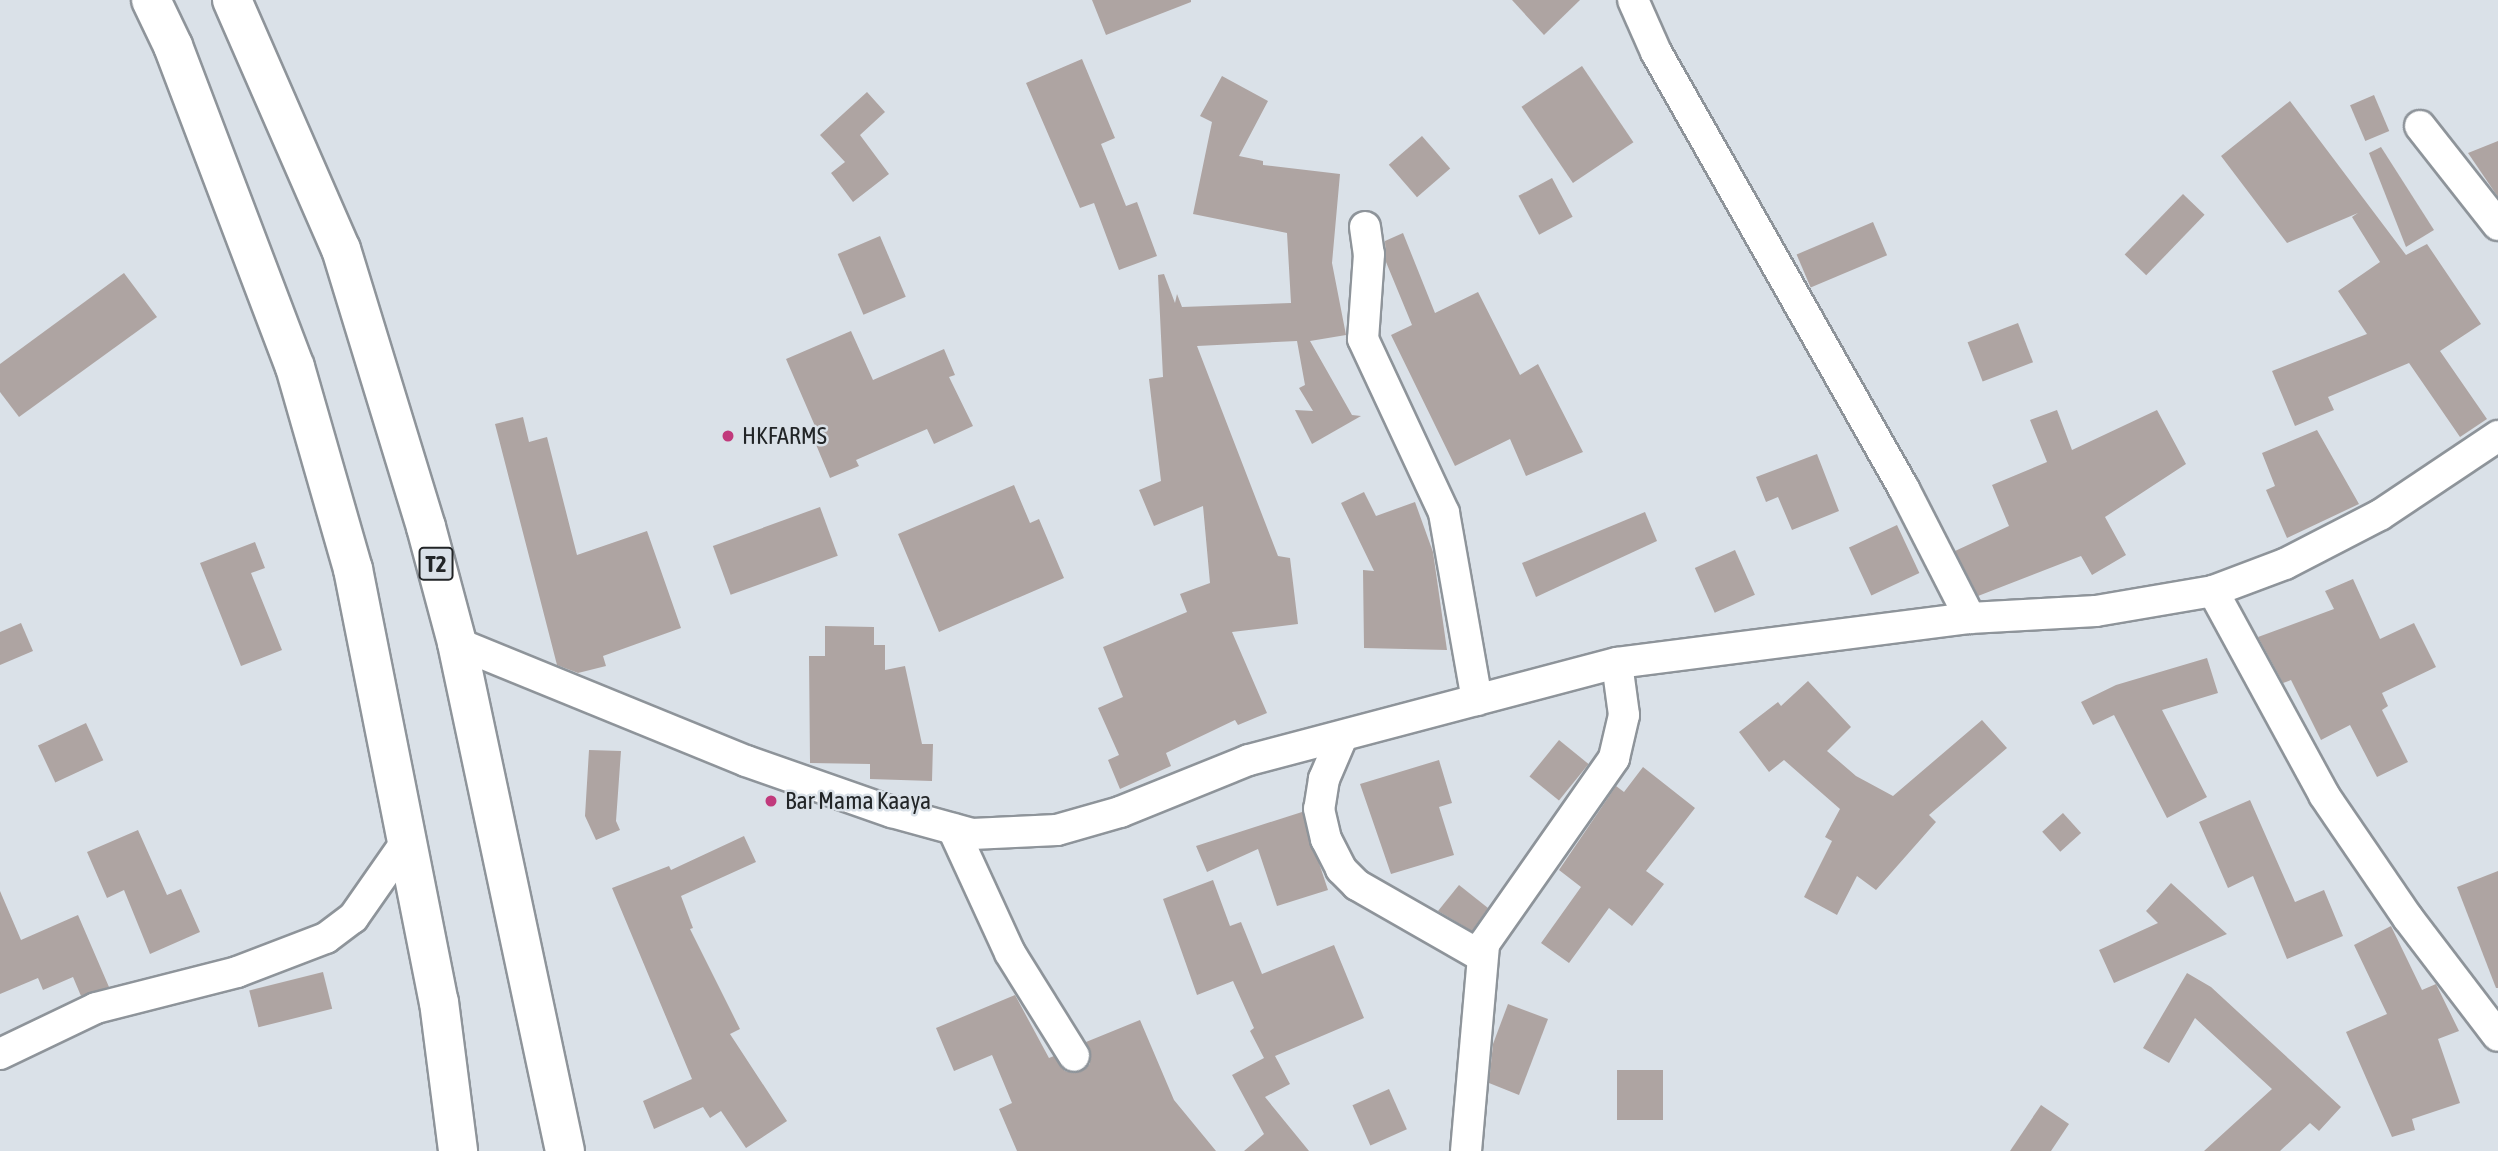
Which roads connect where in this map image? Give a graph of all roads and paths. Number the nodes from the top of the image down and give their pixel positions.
1 (150, 0) edge
2 (232, 0) edge
3 (1633, 0) edge
4 (2420, 126) dead end
5 (2498, 225) edge
6 (1365, 227) dead end
7 (2498, 436) edge
8 (2213, 591) junction
9 (1970, 618) junction
10 (457, 643) junction
11 (1617, 663) junction
12 (1477, 700) junction
13 (1342, 737) junction
14 (953, 830) junction
15 (406, 842) junction
16 (1481, 957) junction
17 (2498, 1036) edge
18 (0, 1054) edge
19 (1074, 1056) dead end
20 (458, 1151) edge
21 (565, 1151) edge
22 (1466, 1151) edge

1 - 15 highway
2 - 10 highway, T2
3 - 9 street
4 - 5 street
6 - 12 street
7 - 8 street
8 - 9 street
8 - 17 street
9 - 11 street
10 - 14 street
10 - 21 highway, T2
11 - 12 street
11 - 16 street
12 - 13 street
13 - 14 street
13 - 16 street
14 - 19 street
15 - 18 street
15 - 20 highway
16 - 22 street

